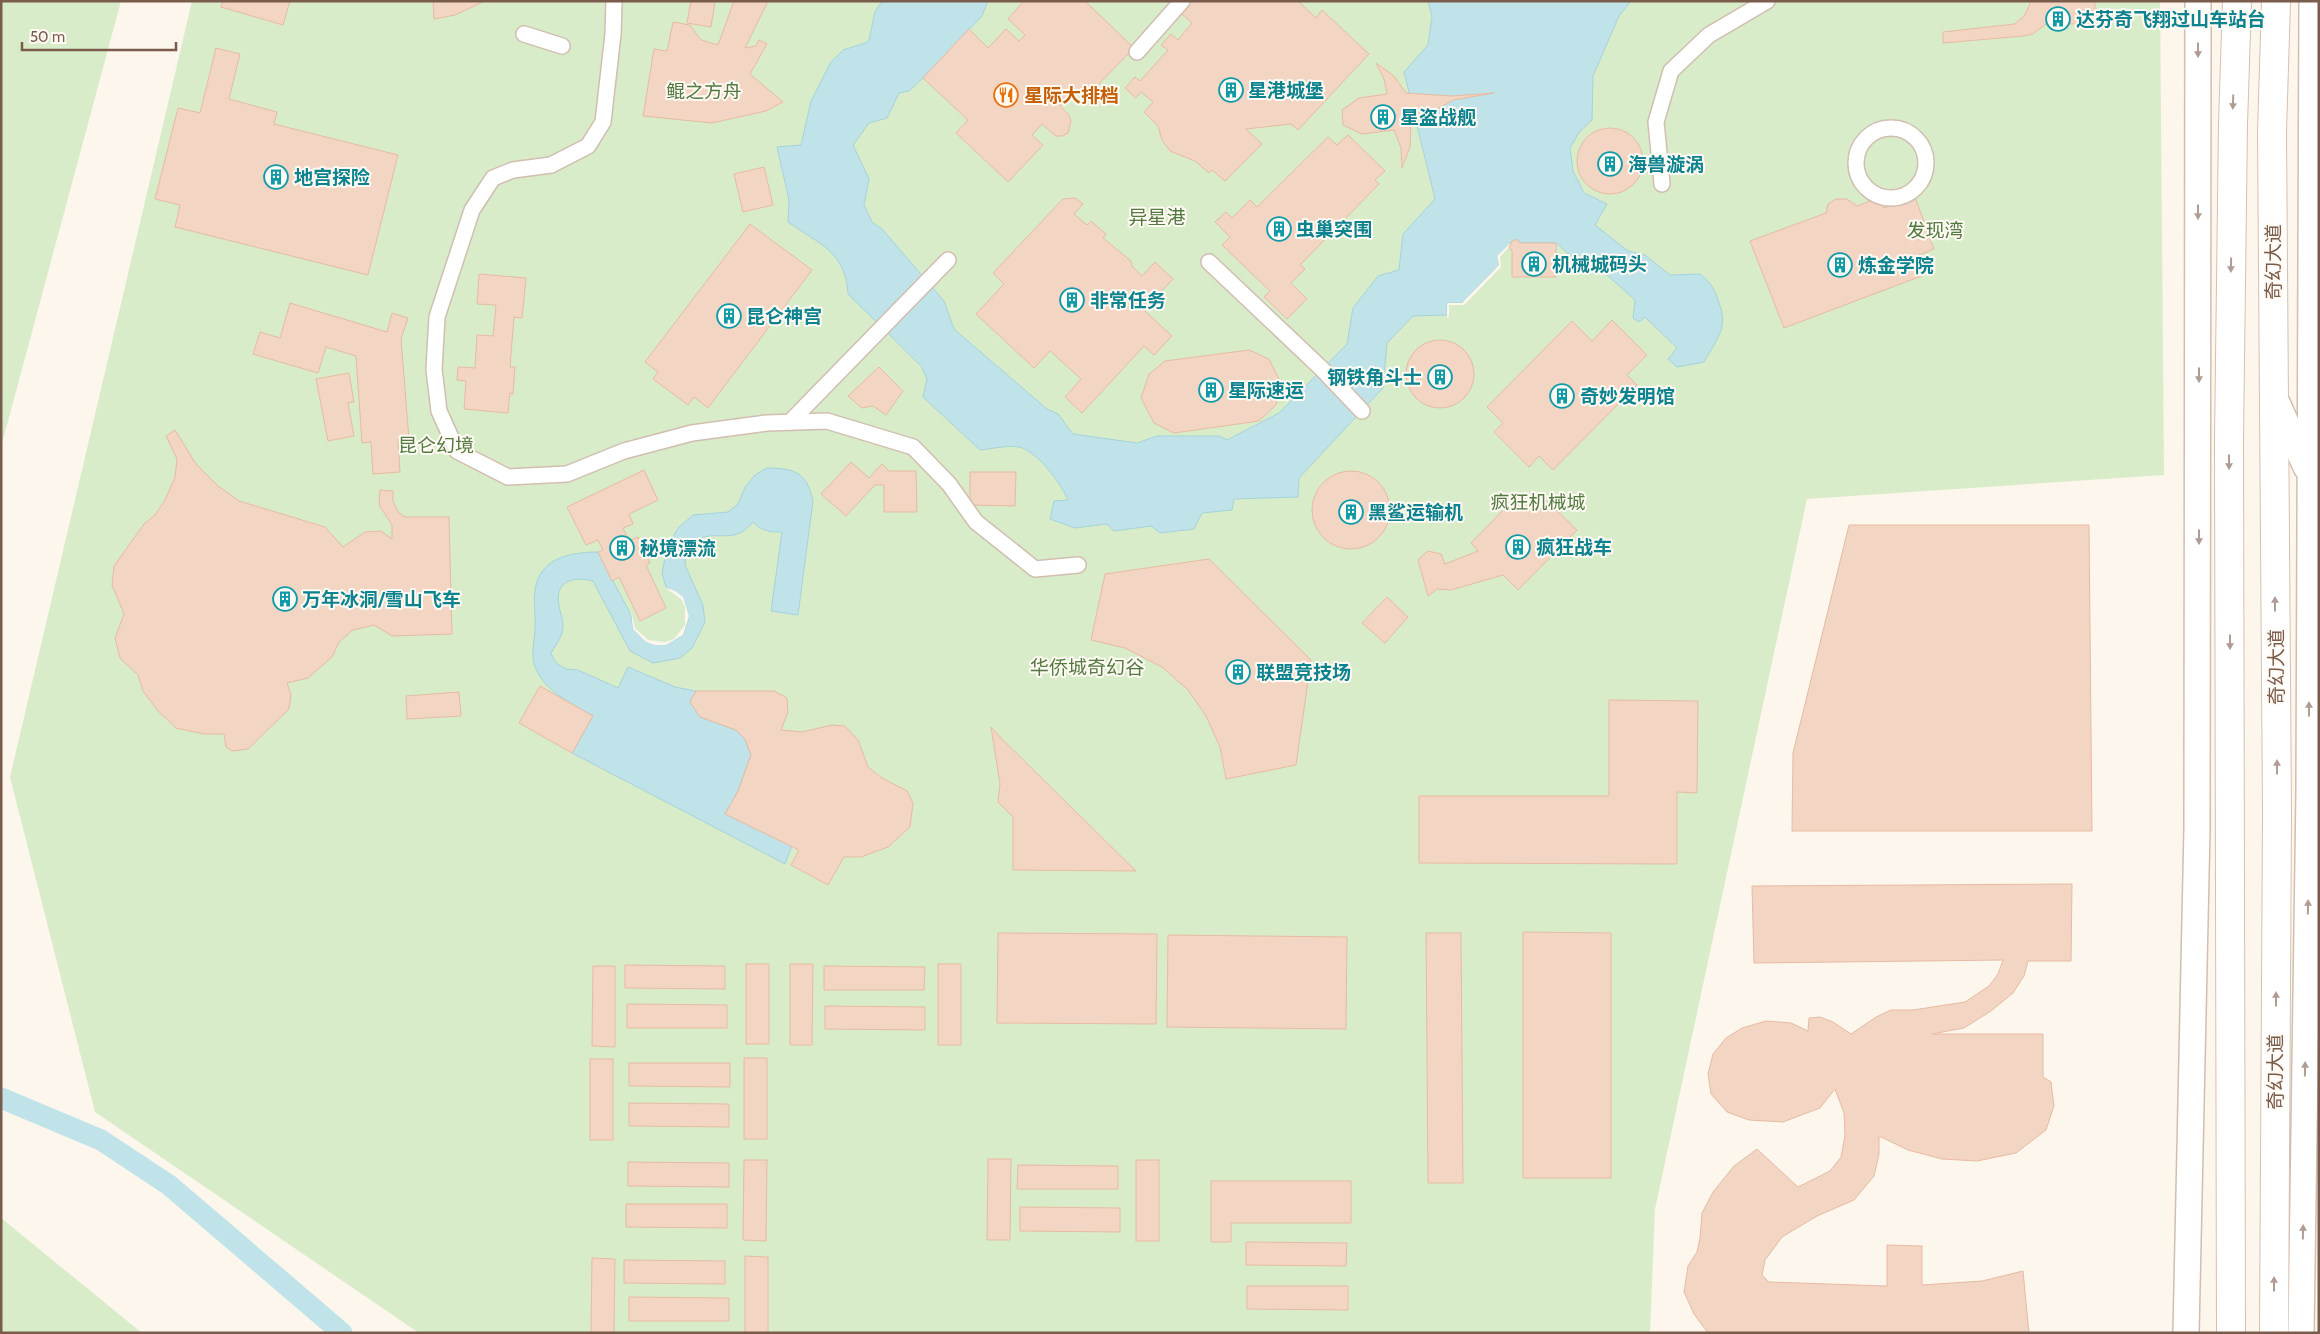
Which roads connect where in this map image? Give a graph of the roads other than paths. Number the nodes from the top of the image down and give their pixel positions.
1 (614, 1) edge
2 (1182, 1) edge
3 (1767, 1) edge
4 (2198, 1) edge
5 (2237, 1) edge
6 (2276, 1) edge
7 (2312, 1) edge
8 (524, 34) dead end
9 (562, 46) dead end
10 (1137, 52) dead end
11 (1863, 142) joint
12 (1662, 184) dead end
13 (948, 260) dead end
14 (1209, 262) dead end
15 (2274, 394) junction
16 (2230, 402) junction
17 (1362, 411) dead end
18 (790, 422) junction
19 (2199, 474) junction
20 (2310, 476) junction
21 (1078, 565) dead end
22 (2198, 750) junction
23 (2309, 751) junction
24 (2231, 823) junction
25 (2276, 831) junction
26 (2186, 1333) edge
27 (2232, 1333) edge
28 (2274, 1333) edge
29 (2301, 1333) edge

1 - 18 street
2 - 10 street
3 - 12 street
4 -> 19 street
5 -> 16 main road
6 - 15 main road, 奇幻大道
7 - 20 street
8 - 9 street
11 - 11 street
13 - 18 street
14 - 17 street
15 - 20 street
25 -> 15 main road, 奇幻大道
16 - 19 street
16 -> 24 main road
18 - 21 street
19 -> 22 street
23 -> 20 street
22 - 24 street
22 - 26 street
23 - 25 street
29 -> 23 street
24 - 27 main road
28 -> 25 main road, 奇幻大道

